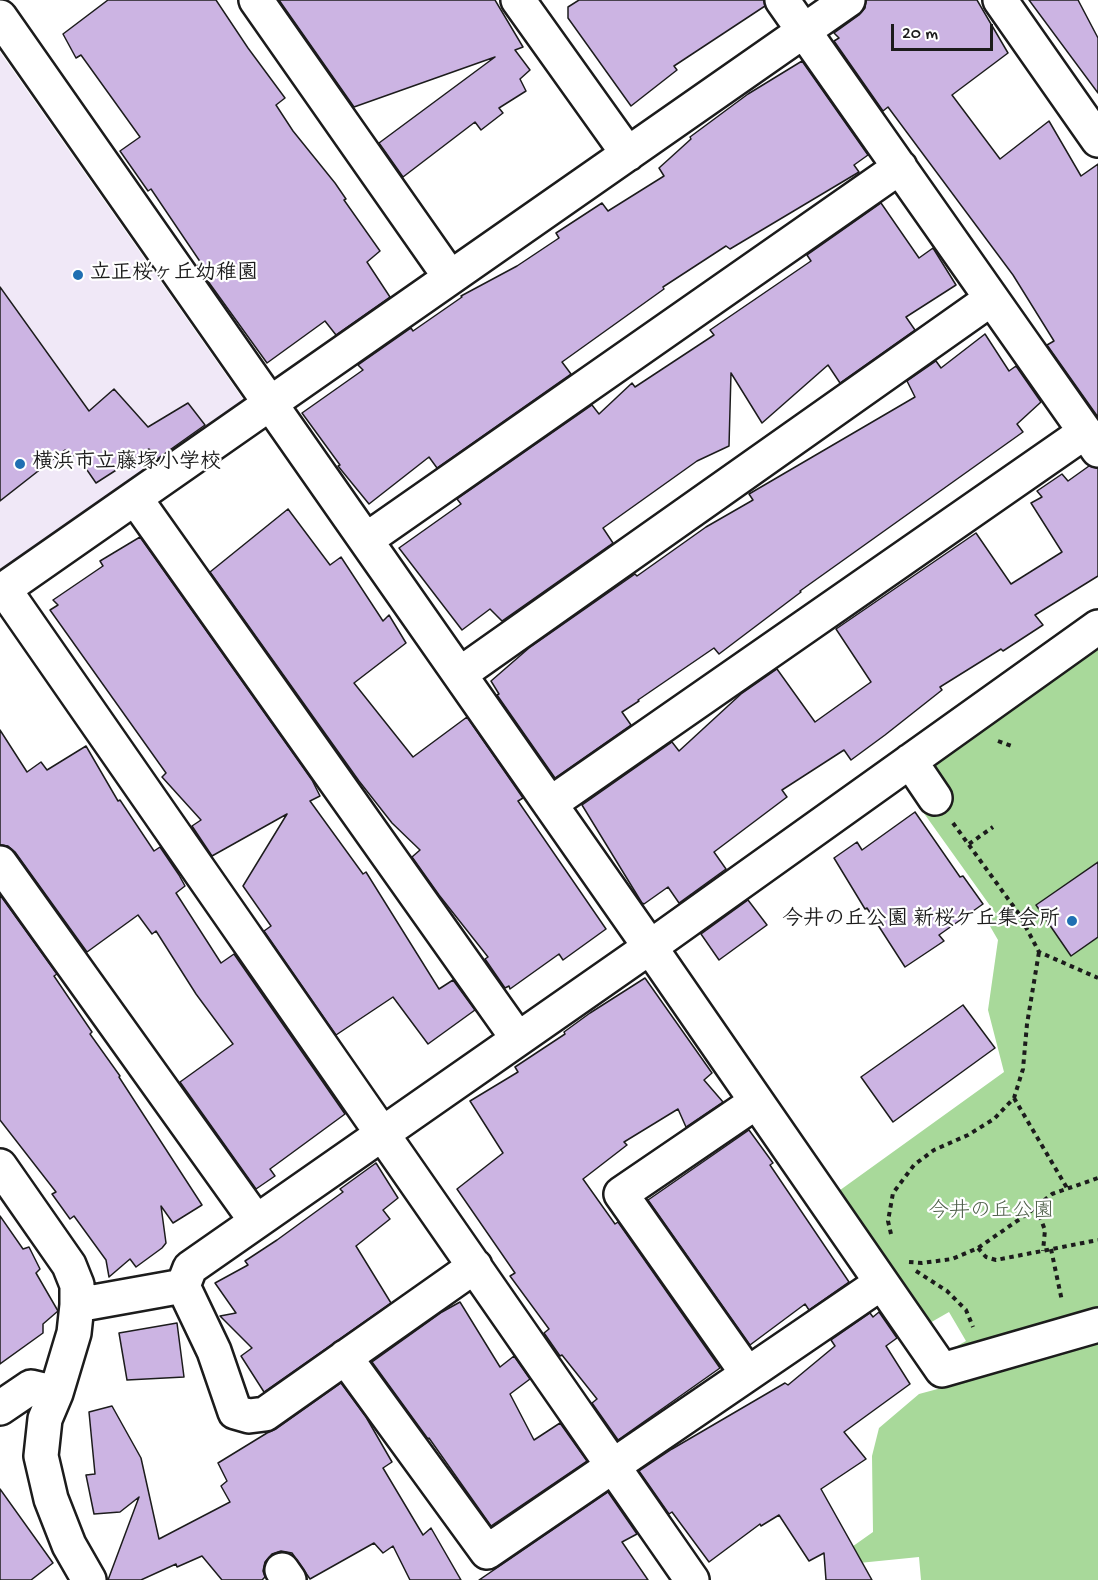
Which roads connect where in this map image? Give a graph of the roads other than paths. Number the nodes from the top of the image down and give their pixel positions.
1 (256, 0) edge
2 (518, 0) edge
3 (782, 0) edge
4 (848, 0) edge
5 (1000, 0) edge
6 (0, 17) edge
7 (804, 31) junction
8 (1098, 140) edge
9 (628, 154) junction
10 (900, 168) junction
11 (450, 277) junction
12 (992, 299) junction
13 (270, 403) junction
14 (1092, 441) edge
15 (135, 498) junction
16 (366, 540) junction
17 (2, 591) edge
18 (1098, 627) edge
19 (460, 674) junction
20 (910, 761) junction
21 (935, 798) road end
22 (550, 804) junction
23 (0, 863) edge
24 (650, 947) junction
25 (518, 1039) junction
26 (756, 1102) junction
27 (383, 1134) junction
28 (5, 1183) edge
29 (256, 1221) junction
30 (475, 1266) junction
31 (881, 1283) junction
32 (183, 1286) junction
33 (78, 1305) junction
34 (1098, 1325) edge
35 (345, 1357) junction
36 (747, 1373) junction
37 (56, 1393) junction
38 (0, 1408) edge
39 (612, 1466) junction
40 (89, 1580) edge
41 (692, 1580) edge

1 - 11 street
2 - 9 street
3 - 7 street
4 - 7 street
5 - 8 street
6 - 13 street
7 - 9 street
7 - 10 street
9 - 11 street
10 - 12 street
10 - 16 street
11 - 13 street
12 - 14 street
12 - 19 street
13 - 15 street
13 - 16 street
14 - 22 street
15 - 17 street
15 - 25 street
16 - 19 street
17 - 27 street
18 - 20 street
19 - 22 street
20 - 21 street
20 - 24 street
22 - 24 street
23 - 29 street
24 - 25 street
24 - 26 street
25 - 27 street
26 - 31 street
26 - 36 street
27 - 29 street
27 - 30 street
28 - 33 street
29 - 32 street
30 - 35 street
30 - 39 street
31 - 34 street
31 - 36 street
32 - 33 street
32 - 35 street
33 - 37 street
35 - 39 street
36 - 39 street
37 - 38 street
37 - 40 street
39 - 41 street

